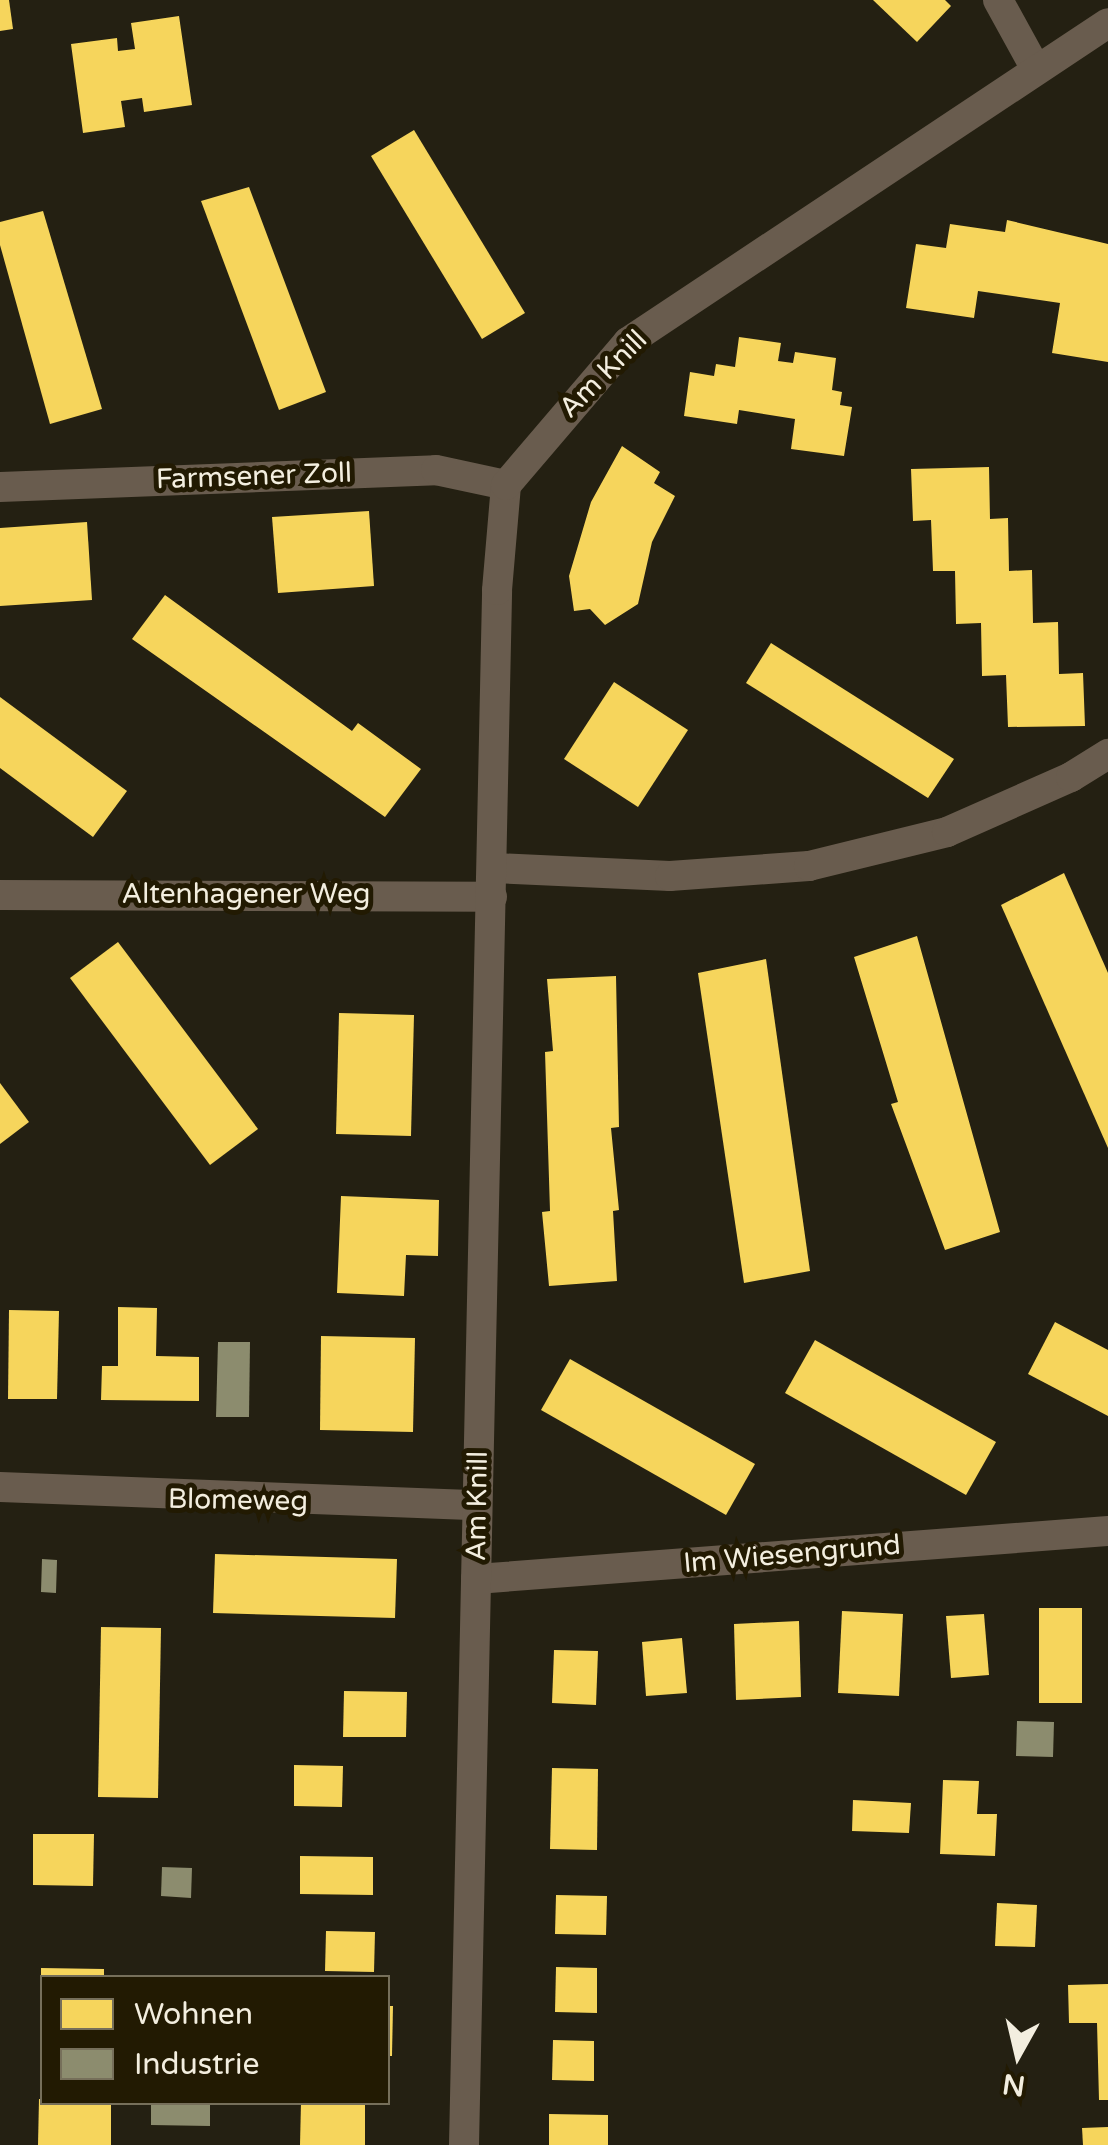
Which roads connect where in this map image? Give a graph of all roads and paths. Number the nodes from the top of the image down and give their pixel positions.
1 (998, 0) edge
2 (1108, 23) edge
3 (1036, 69) junction
4 (506, 485) junction
5 (0, 487) edge
6 (1108, 754) edge
7 (493, 882) junction
8 (0, 896) edge
9 (0, 1487) edge
10 (478, 1505) junction
11 (1108, 1531) edge
12 (476, 1580) junction
13 (464, 2145) edge

1 - 3 street
2 - 3 street, Am Knill
3 - 4 street, Am Knill
4 - 5 street, Farmsener Zoll
4 - 7 street, Am Knill
6 - 7 street
7 - 8 street, Altenhagener Weg
7 - 10 street, Am Knill
9 - 10 street, Blomeweg
10 - 12 street, Am Knill
11 - 12 street, Im Wiesengrund
12 - 13 street, Am Knill

